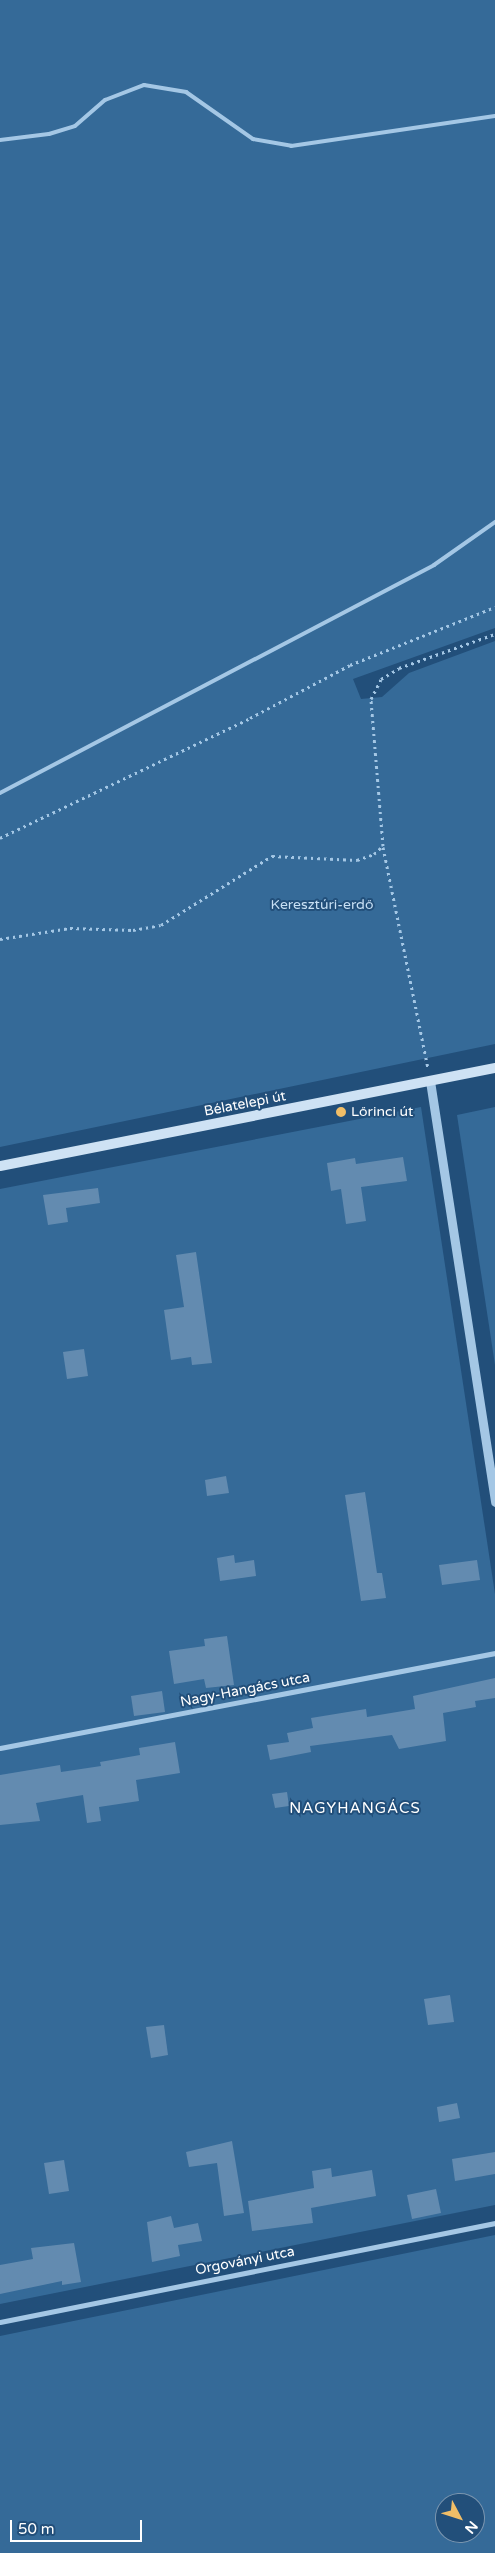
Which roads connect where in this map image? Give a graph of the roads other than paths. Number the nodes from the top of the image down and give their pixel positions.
1 (495, 116) edge
2 (0, 140) edge
3 (495, 522) edge
4 (0, 793) edge
5 (495, 1068) edge
6 (430, 1081) junction
7 (0, 1166) edge
8 (495, 1502) edge
9 (495, 1653) edge
10 (0, 1748) edge
11 (495, 2223) edge
12 (0, 2322) edge

1 - 2 lane
3 - 4 lane
5 - 6 main road, Bélatelepi út
6 - 7 main road, Bélatelepi út
6 - 8 street
9 - 10 street, Nagy-Hangács utca
11 - 12 street, Orgoványi utca

